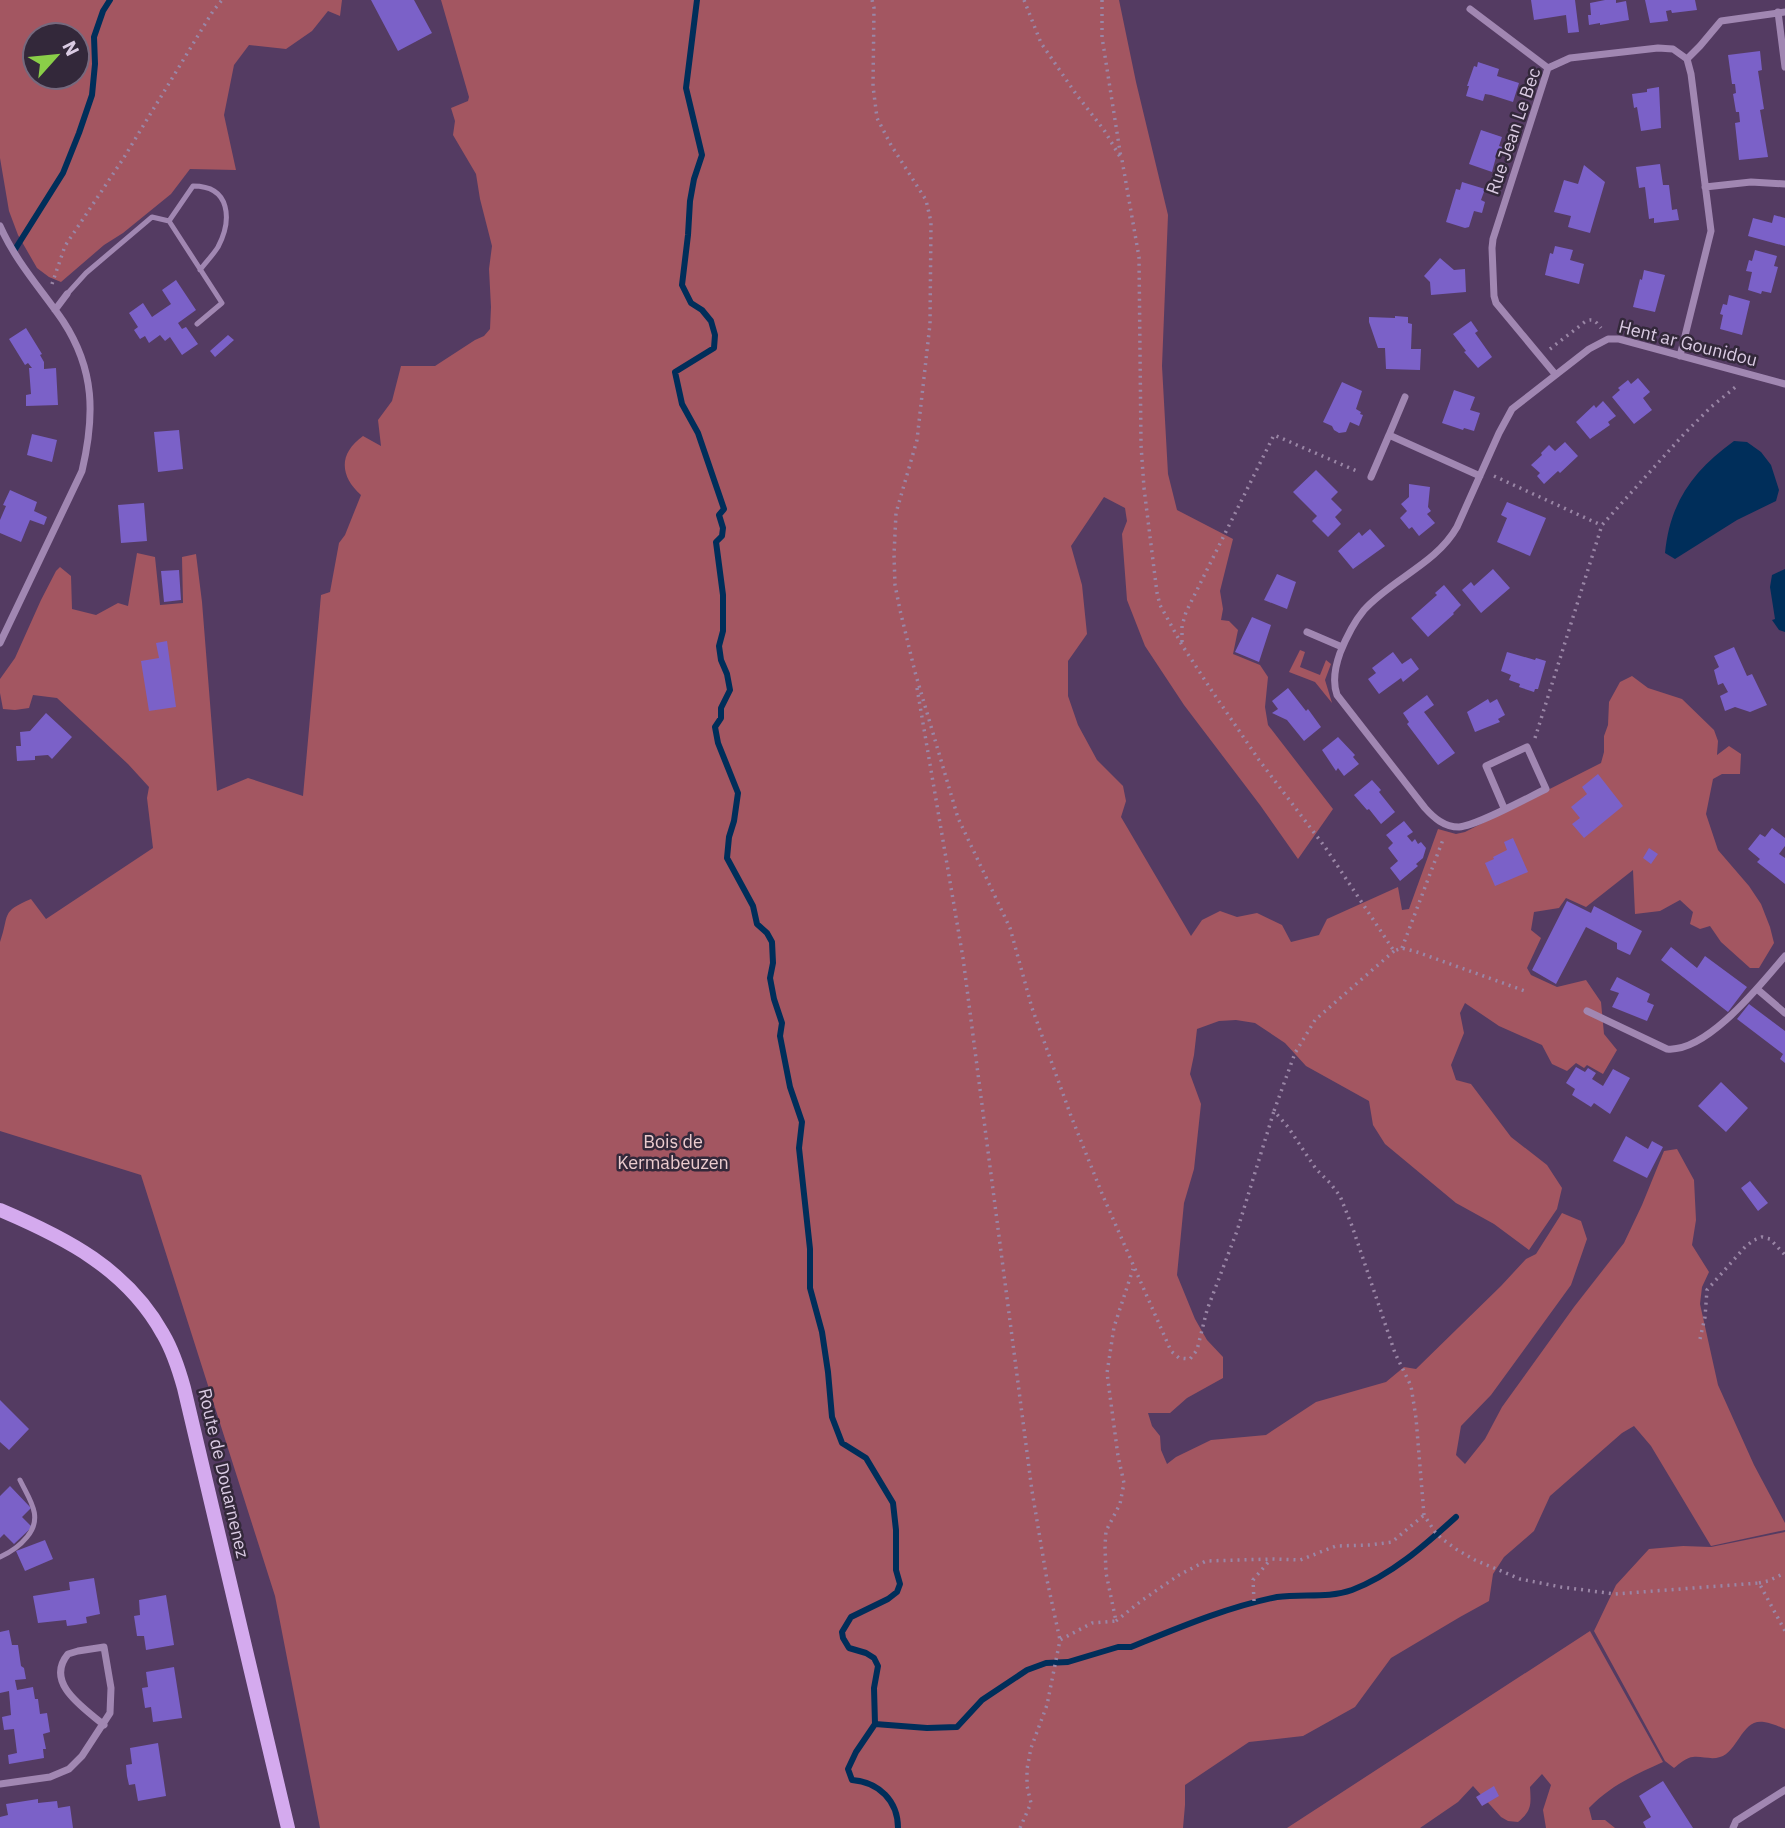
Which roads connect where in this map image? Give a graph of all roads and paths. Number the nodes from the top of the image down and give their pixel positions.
1 (222, 0) edge
2 (872, 0) edge
3 (1024, 0) edge
4 (1102, 0) edge
5 (1469, 9) dead end
6 (1781, 12) edge
7 (1687, 59) junction
8 (1785, 67) edge
9 (1548, 68) junction
10 (1122, 160) junction
11 (1785, 184) edge
12 (1705, 187) junction
13 (169, 221) junction
14 (0, 226) edge
15 (200, 270) junction
16 (66, 294) joint
17 (47, 300) junction
18 (55, 310) junction
19 (197, 324) dead end
20 (1608, 339) junction
21 (1541, 356) junction
22 (1680, 356) junction
23 (1555, 374) junction
24 (1750, 375) junction
25 (1785, 384) edge
26 (1405, 397) dead end
27 (1389, 435) junction
28 (1481, 473) junction
29 (1371, 477) joint
30 (1601, 525) junction
31 (1307, 632) dead end
32 (0, 643) edge
33 (1182, 645) junction
34 (1342, 647) junction
35 (915, 672) junction
36 (1527, 747) junction
37 (1504, 808) junction
38 (1449, 826) junction
39 (1402, 948) junction
40 (1394, 951) junction
41 (1785, 956) edge
42 (1757, 989) junction
43 (1525, 992) dead end
44 (1587, 1011) dead end
45 (1785, 1013) edge
46 (1274, 1111) junction
47 (0, 1210) edge
48 (1785, 1255) edge
49 (1134, 1268) junction
50 (1700, 1339) dead end
51 (20, 1480) dead end
52 (1424, 1515) junction
53 (0, 1557) edge
54 (1272, 1559) junction
55 (1785, 1573) edge
56 (1759, 1583) junction
57 (1254, 1601) dead end
58 (1116, 1621) junction
59 (1785, 1631) edge
60 (1060, 1640) junction
61 (104, 1725) junction
62 (0, 1784) edge
63 (1785, 1790) edge
64 (289, 1828) edge
65 (1020, 1828) edge
66 (1733, 1828) edge

1 - 17 path
2 - 35 path
3 - 10 path
4 - 10 path
5 - 9 street
6 - 7 street
6 - 8 street
7 - 9 street, Rue Jean Le Bec
7 - 12 street
9 - 21 street, Rue Jean Le Bec
10 - 33 path
11 - 12 street
12 - 22 street
13 - 15 lane
13 - 15 lane
13 - 16 lane
14 - 17 street
15 - 19 lane
16 - 18 street
17 - 18 street
18 - 32 street
20 - 21 path
20 - 22 street, Hent ar Gounidou
20 - 23 street, Hent ar Gounidou
21 - 23 street, Rue Jean Le Bec
22 - 24 street, Hent ar Gounidou
23 - 28 street, Hent ar Gounidou
24 - 25 street, Hent ar Gounidou
24 - 30 path
26 - 27 street
27 - 28 street
27 - 29 street
28 - 30 path
28 - 34 street, Hent ar Gounidou
29 - 33 path
30 - 36 path
31 - 34 street
33 - 40 path
34 - 38 street, Hent ar Gounidou
35 - 49 path
35 - 60 path
36 - 37 street
36 - 37 street
37 - 38 street
38 - 39 path
39 - 40 path
39 - 43 path
40 - 46 path
41 - 42 street
42 - 44 street
42 - 45 street
46 - 49 path
46 - 52 path
47 - 64 main road, Route de Douarnenez
48 - 50 path
49 - 58 path
51 - 53 lane
52 - 54 path
52 - 56 path
54 - 57 path
54 - 58 path
55 - 56 path
56 - 59 path
58 - 60 path
60 - 65 path
61 - 61 street
61 - 62 street
63 - 66 street

